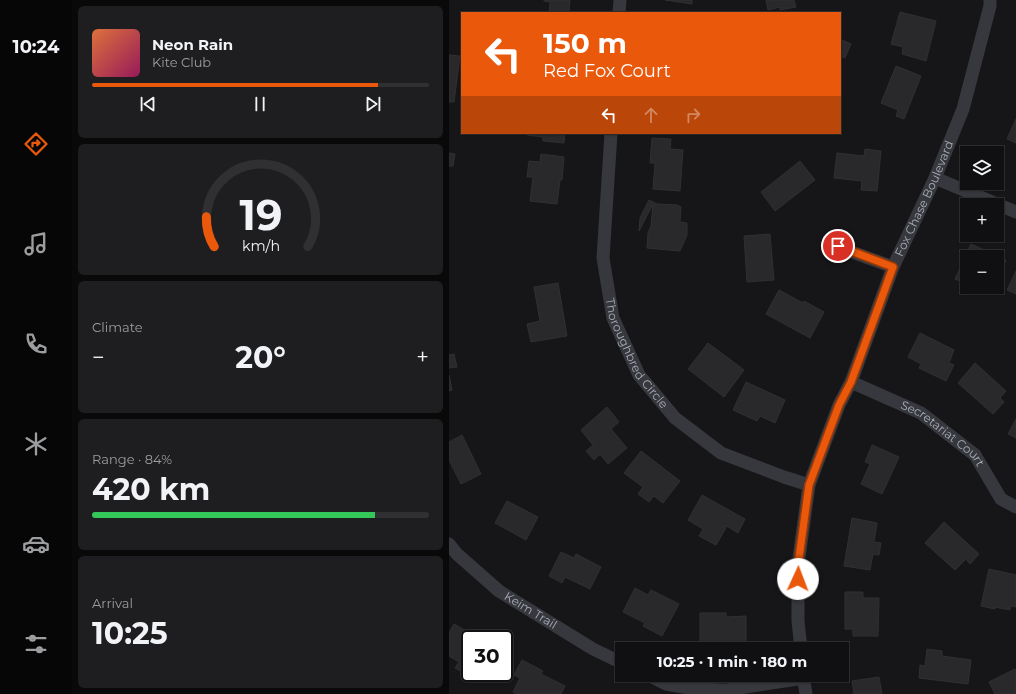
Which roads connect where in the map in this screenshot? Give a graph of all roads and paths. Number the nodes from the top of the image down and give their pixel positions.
1 (620, 0) edge
2 (990, 0) edge
3 (619, 12) edge
4 (611, 134) edge
5 (935, 178) junction
6 (1016, 212) edge
7 (838, 246) dead end
8 (893, 267) junction
9 (851, 382) junction
10 (809, 485) junction
11 (1016, 507) edge
12 (449, 544) edge
13 (800, 642) edge
14 (615, 660) edge
15 (662, 682) edge
16 (771, 682) edge
17 (805, 682) edge
18 (806, 694) edge

1 - 3 street
2 - 5 street, Fox Chase Boulevard
4 - 10 street, Thoroughbred Circle
5 - 6 street
5 - 8 street, Fox Chase Boulevard
7 - 8 street
8 - 9 street, Fox Chase Boulevard
9 - 10 street, Fox Chase Boulevard
9 - 11 street, Secretariat Court
10 - 13 street, Fox Chase Boulevard
12 - 14 street, Keim Trail
15 - 16 street
17 - 18 street

